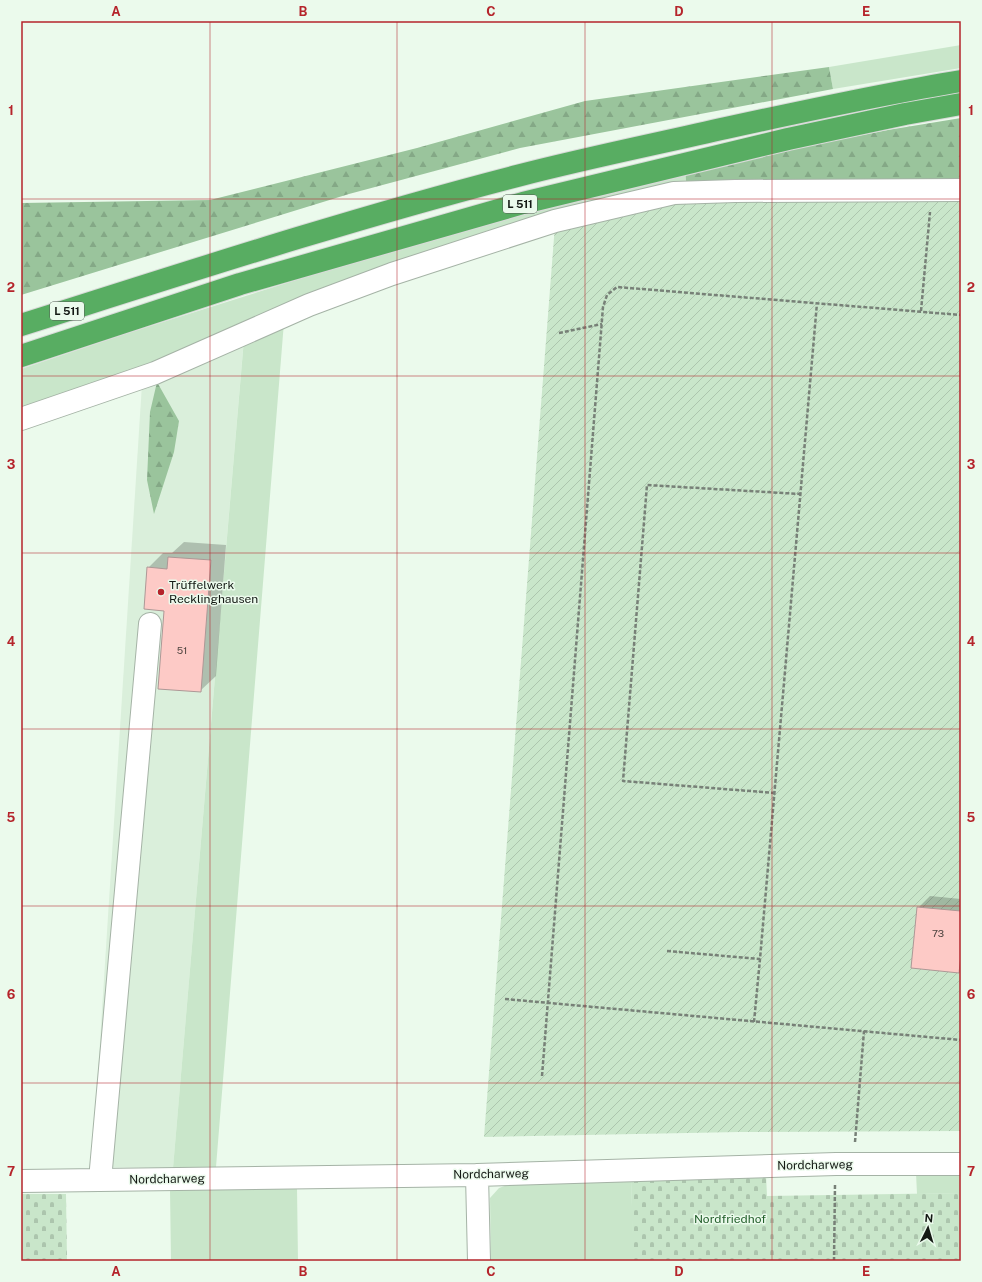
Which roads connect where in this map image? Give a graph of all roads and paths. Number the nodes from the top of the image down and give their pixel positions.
1 (961, 81) edge
2 (961, 104) edge
3 (961, 190) edge
4 (930, 211) dead end
5 (112, 296) junction
6 (817, 303) junction
7 (21, 311) edge
8 (921, 312) junction
9 (961, 315) edge
10 (602, 324) junction
11 (21, 326) edge
12 (558, 333) dead end
13 (21, 356) edge
14 (21, 419) edge
15 (800, 494) junction
16 (150, 624) dead end
17 (774, 793) junction
18 (667, 951) dead end
19 (760, 959) junction
20 (504, 999) dead end
21 (549, 1003) junction
22 (754, 1022) junction
23 (864, 1031) junction
24 (961, 1040) edge
25 (542, 1076) dead end
26 (844, 1164) junction
27 (961, 1164) edge
28 (477, 1175) junction
29 (100, 1180) junction
30 (21, 1181) edge
31 (479, 1261) edge
32 (834, 1261) edge

1 - 5 highway, L 511
2 - 13 highway, L 511
3 - 14 street
4 - 8 path
5 - 7 highway
5 - 11 highway, L 511
6 - 8 path
6 - 10 path
6 - 15 path
8 - 9 path
10 - 12 path
10 - 21 path
15 - 17 path
15 - 17 path
16 - 29 street
17 - 19 path
18 - 19 path
19 - 22 path
20 - 21 path
21 - 22 path
21 - 25 path
22 - 23 path
23 - 24 path
23 - 26 path
26 - 27 street, Nordcharweg
26 - 28 street, Nordcharweg
26 - 32 path
28 - 29 street, Nordcharweg
28 - 31 street
29 - 30 street, Nordcharweg

